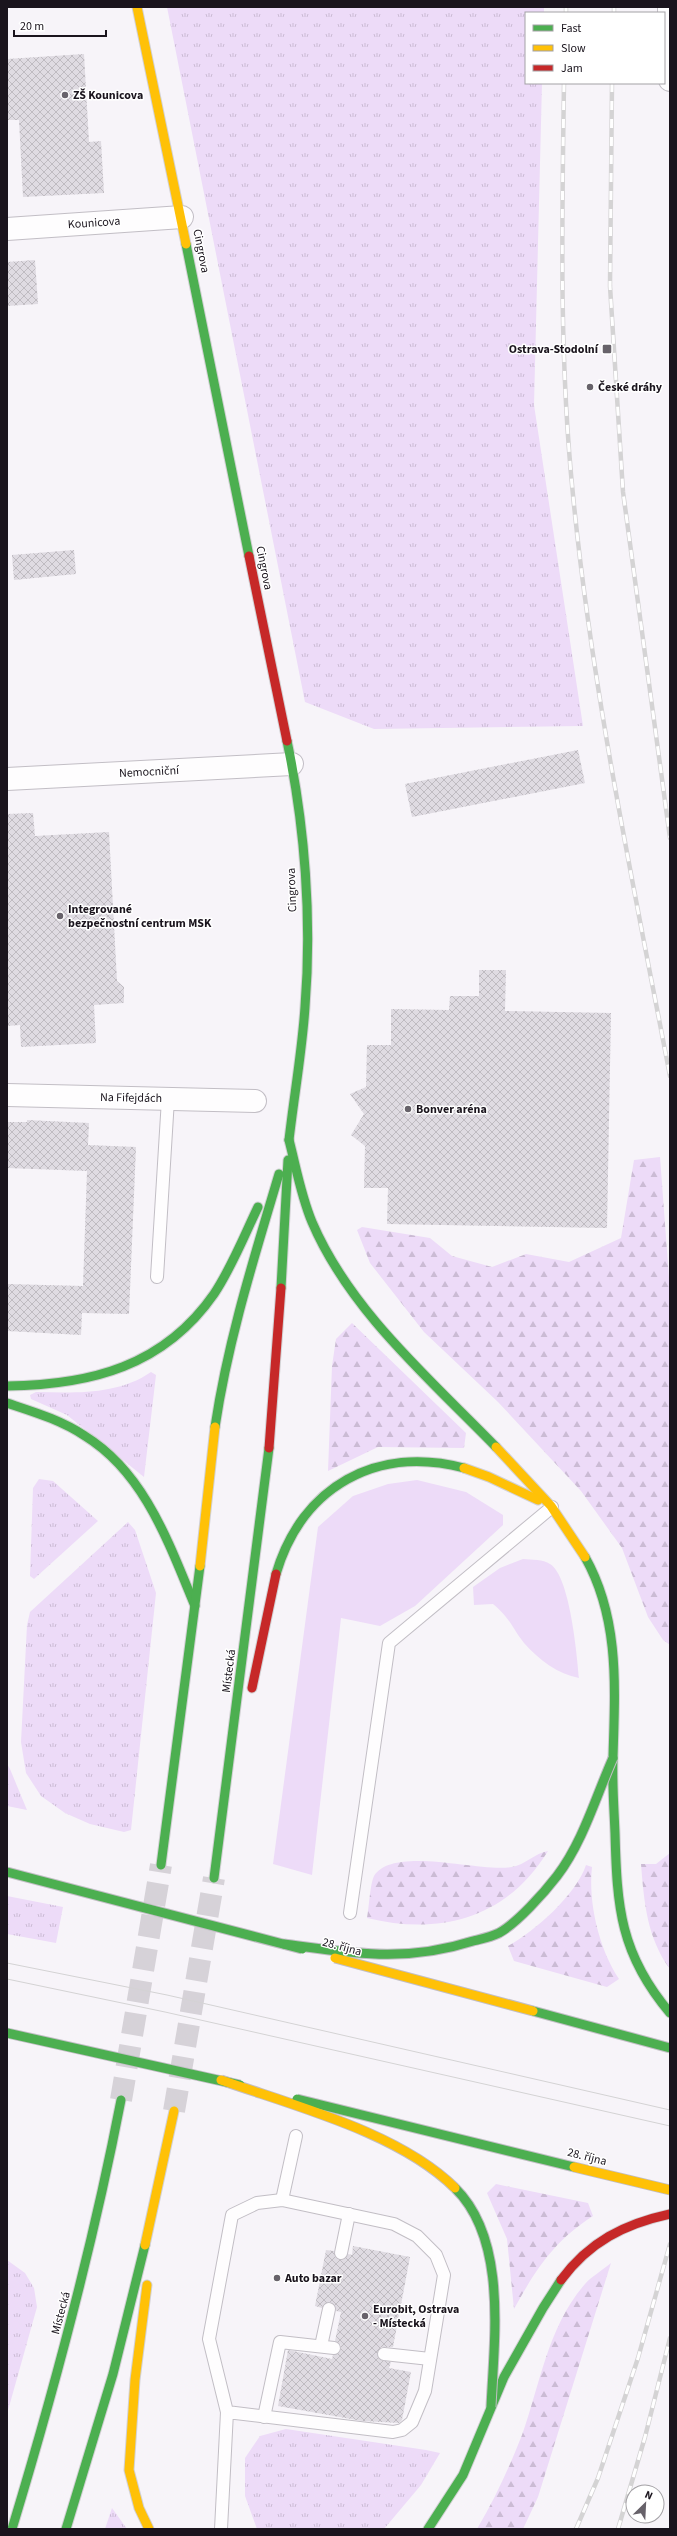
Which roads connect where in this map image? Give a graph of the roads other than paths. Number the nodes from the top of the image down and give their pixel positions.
1 (138, 7) edge
2 (670, 7) edge
3 (670, 80) edge
4 (182, 217) junction
5 (7, 229) edge
6 (292, 764) junction
7 (7, 779) edge
8 (7, 1095) edge
9 (168, 1099) junction
10 (255, 1101) dead end
11 (289, 1140) junction
12 (157, 1277) dead end
13 (7, 1386) edge
14 (7, 1403) edge
15 (552, 1507) junction
16 (196, 1608) junction
17 (250, 1696) dead end
18 (242, 1735) dead end
19 (613, 1758) junction
20 (217, 1859) junction
21 (161, 1865) tunnel mouth
22 (7, 1872) edge
23 (214, 1878) tunnel mouth
24 (350, 1913) dead end
25 (284, 1944) junction
26 (670, 2014) edge
27 (7, 2033) edge
28 (670, 2048) edge
29 (221, 2080) junction
30 (121, 2100) tunnel mouth
31 (174, 2110) tunnel mouth
32 (296, 2136) dead end
33 (670, 2190) edge
34 (158, 2196) junction
35 (282, 2200) junction
36 (349, 2214) junction
37 (670, 2214) edge
38 (341, 2253) dead end
39 (329, 2309) dead end
40 (321, 2346) junction
41 (334, 2348) dead end
42 (384, 2354) dead end
43 (430, 2359) junction
44 (490, 2407) junction
45 (226, 2412) junction
46 (264, 2417) junction
47 (32, 2464) junction
48 (11, 2494) dead end
49 (12, 2529) edge
50 (66, 2529) edge
51 (149, 2529) edge
52 (221, 2529) edge
53 (428, 2529) edge

1 - 4 main road, Cingrova
2 - 3 street
4 - 5 street, Kounicova
4 - 6 main road, Cingrova
6 - 7 street, Nemocniční
6 - 11 main road, Cingrova
8 - 9 street, Na Fifejdách
9 - 10 street, Na Fifejdách
9 - 12 lane
11 - 13 main road
11 - 15 main road
11 - 16 main road
11 - 20 main road, Místecká
14 - 16 main road
15 - 17 main road
15 - 19 main road
15 - 24 lane
16 - 21 main road
18 - 20 main road
19 - 25 main road, bridge
19 - 26 main road
20 - 23 main road, Místecká
22 - 25 main road, 28. října, bridge
25 - 28 main road, 28. října, bridge
27 - 29 main road, 28. října, bridge
29 - 33 main road, 28. října, bridge
29 - 44 main road, bridge
30 - 47 main road, Místecká
31 - 34 main road
32 - 35 lane
34 - 50 main road
34 - 51 main road
35 - 36 lane
35 - 45 lane
36 - 38 lane
36 - 43 lane
37 - 44 main road
39 - 40 lane
40 - 41 lane
40 - 46 lane
42 - 43 lane
43 - 46 lane
44 - 53 main road
45 - 46 lane
45 - 52 lane
47 - 48 main road
47 - 49 main road, Místecká

